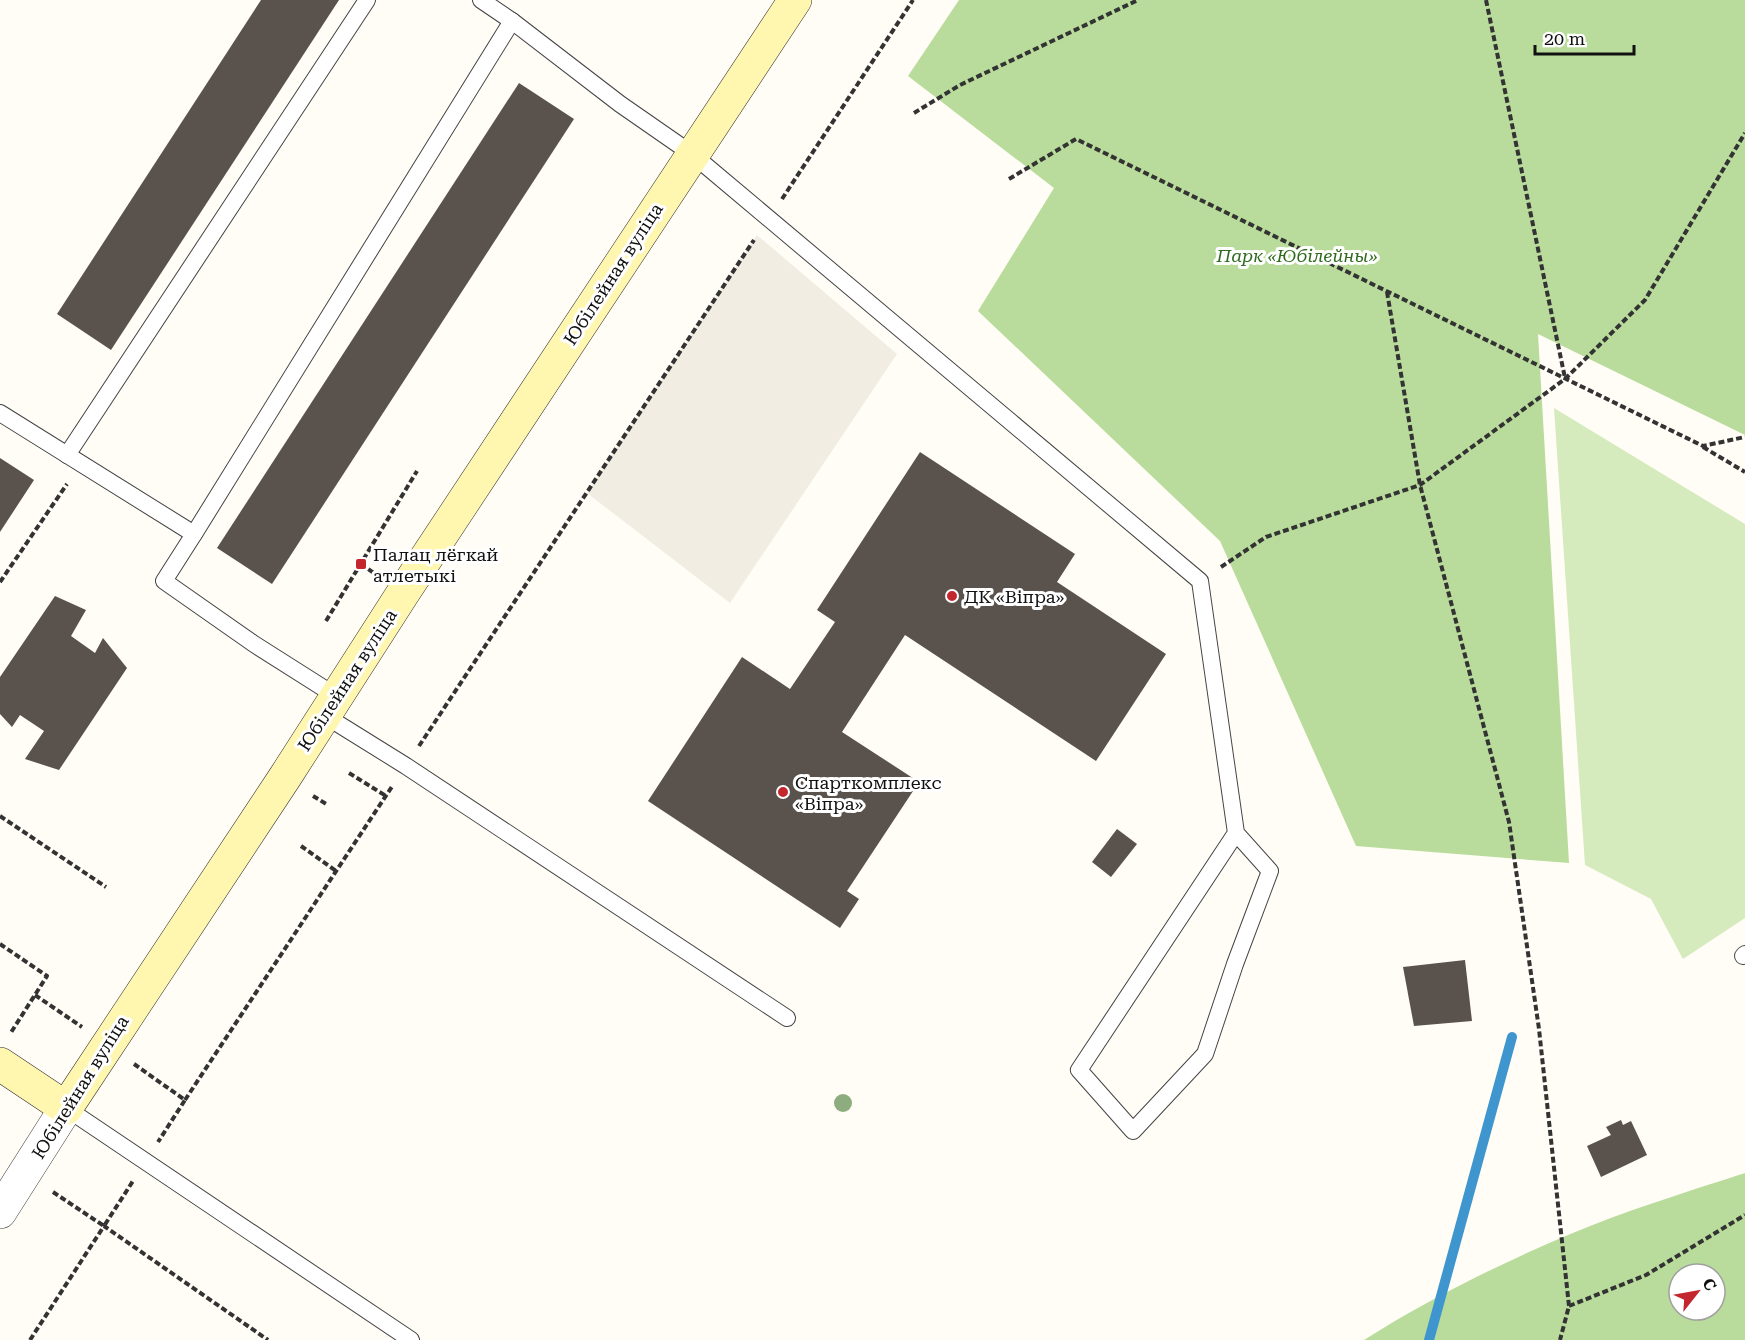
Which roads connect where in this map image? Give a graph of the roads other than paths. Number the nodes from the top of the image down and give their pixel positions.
1 (368, 0) edge
2 (481, 0) edge
3 (795, 0) edge
4 (512, 21) junction
5 (692, 154) junction
6 (0, 413) edge
7 (67, 455) junction
8 (194, 534) junction
9 (330, 706) junction
10 (1236, 833) junction
11 (787, 1018) dead end
12 (3, 1052) edge
13 (66, 1108) junction
14 (0, 1212) edge
15 (411, 1340) edge

1 - 7 lane
2 - 4 lane
3 - 5 main road, Юбілейная вуліца
4 - 5 lane
4 - 8 lane
5 - 9 main road, Юбілейная вуліца
5 - 10 lane
6 - 7 lane
7 - 8 lane
8 - 9 lane
9 - 11 lane
9 - 13 main road, Юбілейная вуліца
10 - 10 lane
12 - 13 main road
13 - 14 street, Юбілейная вуліца
13 - 15 lane

